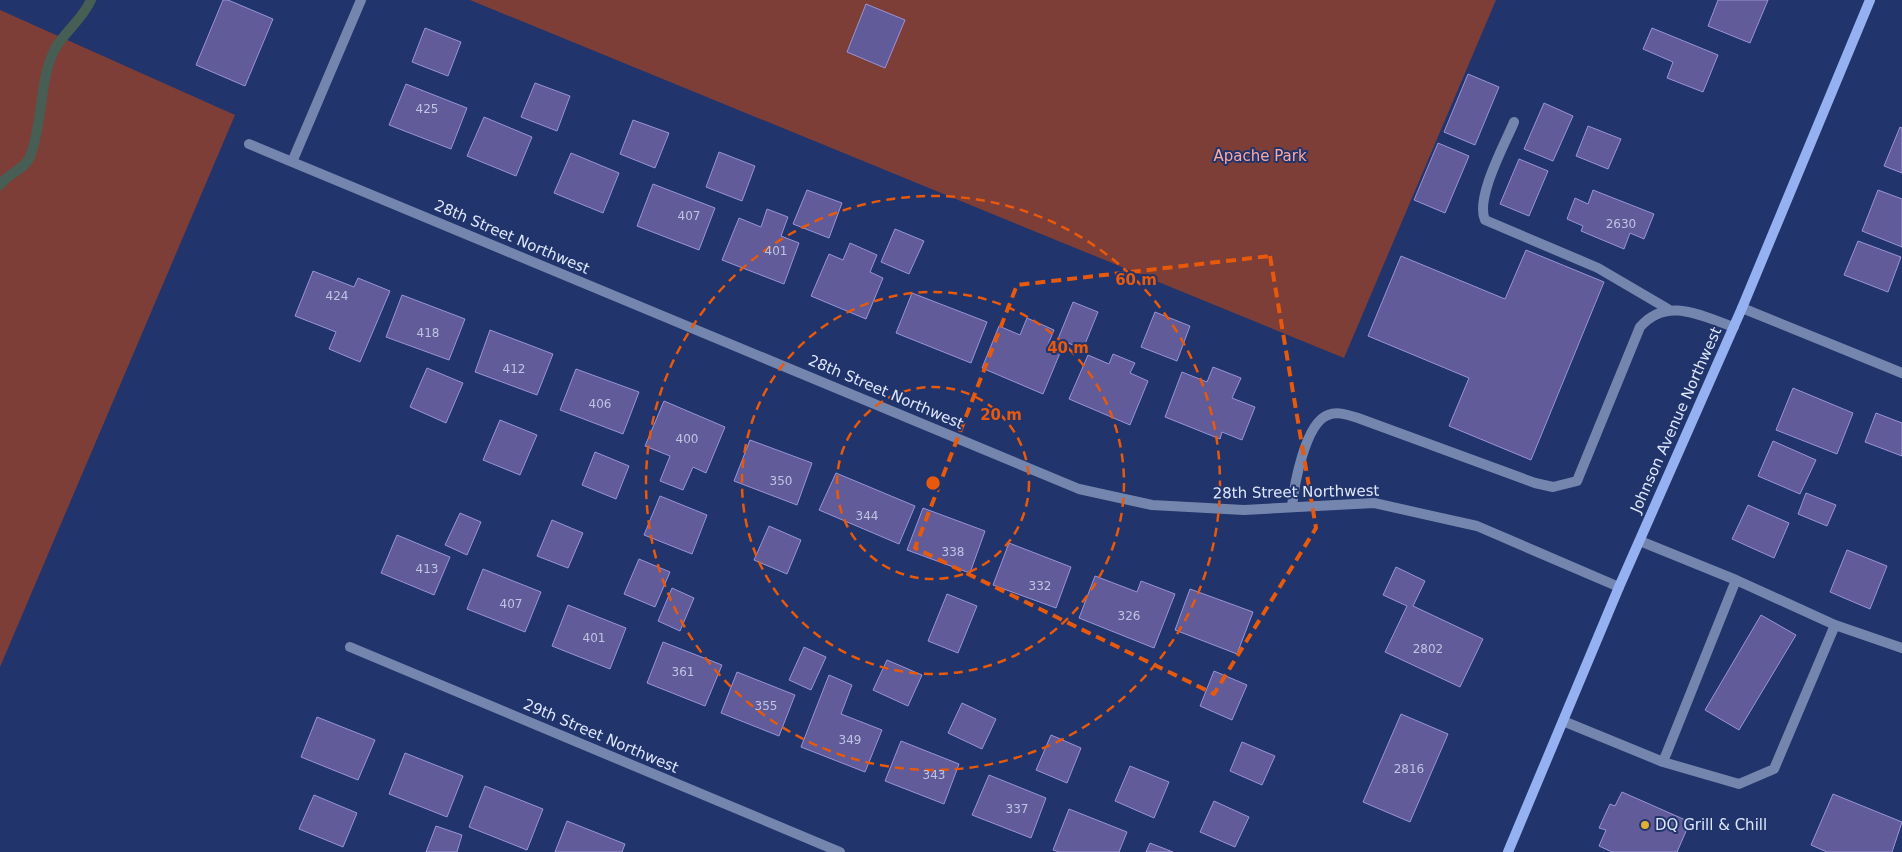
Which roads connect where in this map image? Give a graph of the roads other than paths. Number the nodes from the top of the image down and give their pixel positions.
1 (360, 0) edge
2 (1870, 0) edge
3 (1514, 122) dead end
4 (249, 144) dead end
5 (292, 162) junction
6 (1742, 308) junction
7 (1668, 309) junction
8 (1734, 327) junction
9 (1902, 373) edge
10 (1292, 507) junction
11 (1640, 541) junction
12 (1736, 580) junction
13 (1619, 587) junction
14 (1834, 625) junction
15 (350, 647) dead end
16 (1902, 648) edge
17 (1563, 721) junction
18 (1663, 762) junction
19 (840, 852) edge
20 (1508, 852) edge

1 - 5 street
2 - 6 street, Johnson Avenue Northwest
3 - 7 street
4 - 5 street, 28th Street Northwest
5 - 10 street, 28th Street Northwest
6 - 8 street, Johnson Avenue Northwest
6 - 9 street
7 - 8 street
7 - 10 street
8 - 11 street, Johnson Avenue Northwest
10 - 13 street, 28th Street Northwest
11 - 12 street
11 - 13 street, Johnson Avenue Northwest
12 - 14 street
12 - 18 street
13 - 17 street, Johnson Avenue Northwest
14 - 16 street
14 - 18 street
15 - 19 street, 29th Street Northwest
17 - 18 street
17 - 20 street, Johnson Avenue Northwest

